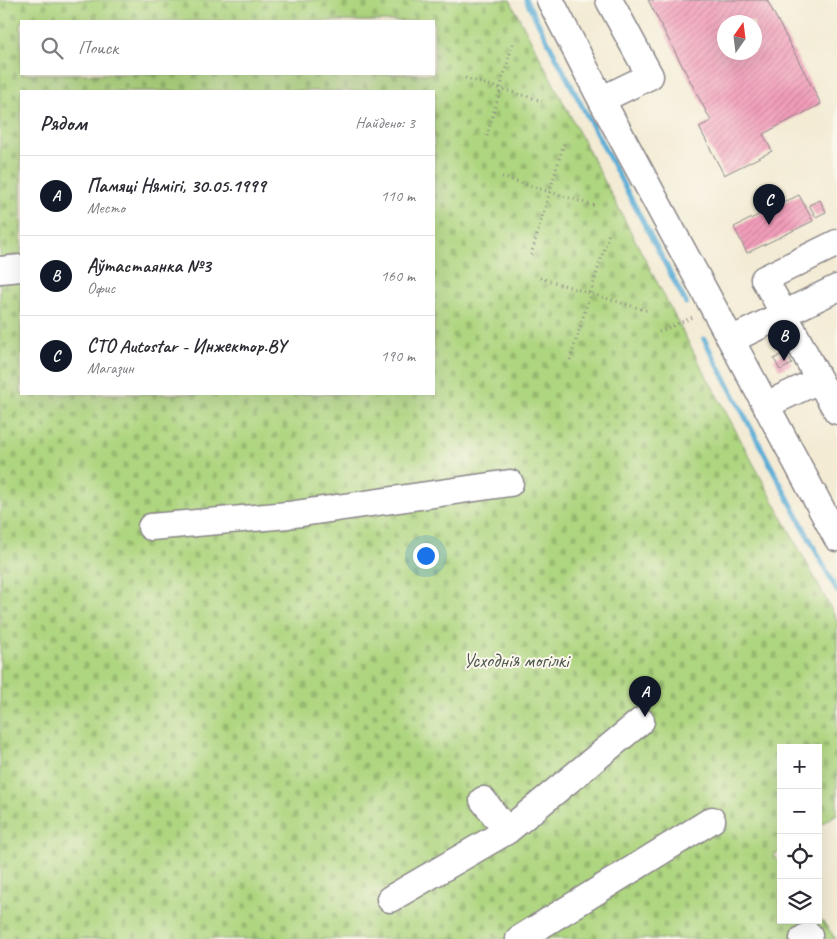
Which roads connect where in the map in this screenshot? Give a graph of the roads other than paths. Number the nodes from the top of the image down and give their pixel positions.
1 (550, 0) edge
2 (609, 0) edge
3 (602, 101) junction
4 (837, 243) edge
5 (20, 268) edge
6 (0, 270) edge
7 (837, 288) edge
8 (785, 314) junction
9 (731, 340) junction
10 (819, 380) junction
11 (766, 405) junction
12 (837, 411) edge
13 (510, 484) dead end
14 (151, 527) dead end
15 (837, 538) edge
16 (641, 721) dead end
17 (483, 800) dead end
18 (712, 820) dead end
19 (507, 832) junction
20 (390, 899) dead end
21 (519, 939) edge

1 - 3 lane
2 - 3 lane
3 - 9 lane
4 - 8 lane
5 - 6 lane
7 - 8 lane
8 - 9 lane
8 - 10 lane
9 - 11 lane
10 - 11 lane
10 - 12 lane
11 - 15 lane
13 - 14 lane
16 - 19 lane
17 - 19 lane
18 - 21 lane
19 - 20 lane

